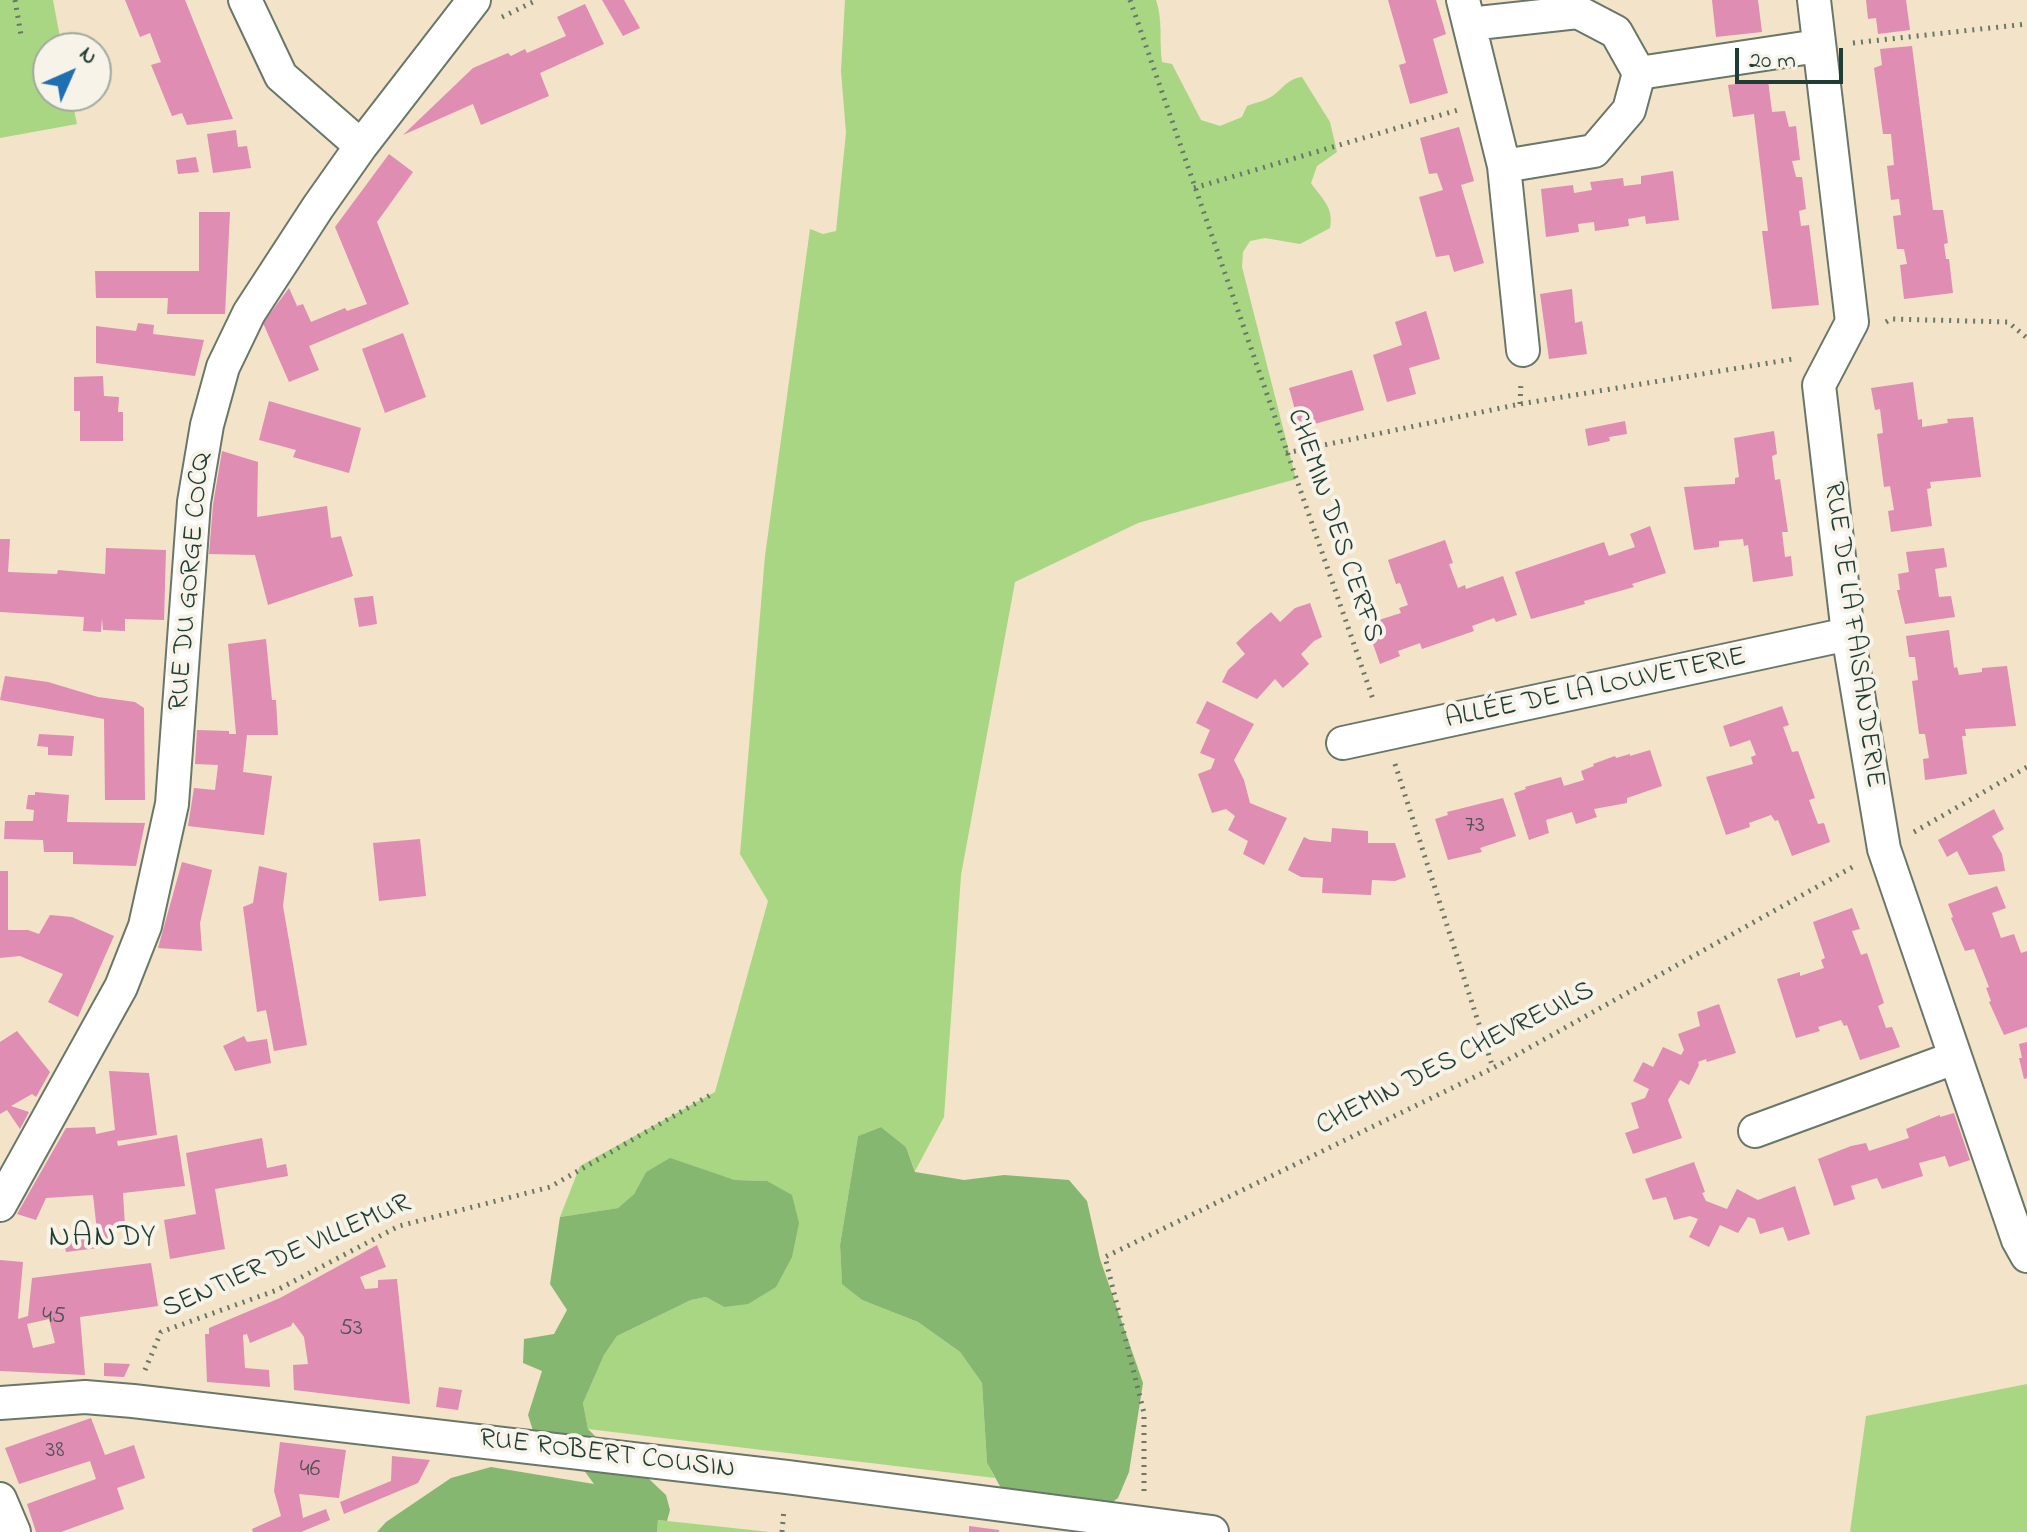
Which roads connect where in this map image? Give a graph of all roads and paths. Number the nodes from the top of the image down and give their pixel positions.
1 (15, 0) edge
2 (245, 0) edge
3 (474, 0) edge
4 (1130, 0) edge
5 (1814, 0) edge
6 (1466, 12) edge
7 (2027, 24) edge
8 (21, 35) dead end
9 (1818, 46) junction
10 (1639, 73) junction
11 (1489, 101) junction
12 (361, 146) junction
13 (1504, 166) junction
14 (1194, 188) junction
15 (2027, 338) edge
16 (1523, 350) dead end
17 (1836, 352) junction
18 (1286, 453) junction
19 (1848, 634) junction
20 (1386, 736) junction
21 (1343, 743) dead end
22 (2027, 767) edge
23 (1884, 849) junction
24 (1954, 1058) junction
25 (1493, 1068) junction
26 (712, 1094) dead end
27 (1755, 1131) dead end
28 (0, 1205) edge
29 (2027, 1256) edge
30 (133, 1401) junction
31 (0, 1403) edge
32 (1144, 1493) dead end
33 (0, 1499) edge
34 (14, 1532) edge
35 (1212, 1532) edge

1 - 8 path
2 - 12 street
3 - 12 street, RUE DU GORGE COCQ
4 - 14 path, CHEMIN DES CERFS
5 - 9 street, RUE DE LA FAISANDERIE
6 - 10 street
6 - 11 street
7 - 9 path
9 - 10 street
9 - 17 street, RUE DE LA FAISANDERIE
10 - 13 street
11 - 13 street
11 - 14 path
12 - 28 street, RUE DU GORGE COCQ
13 - 16 street
14 - 18 path, CHEMIN DES CERFS
15 - 17 path
17 - 18 path
17 - 19 street, RUE DE LA FAISANDERIE
18 - 20 path, CHEMIN DES CERFS
19 - 20 street, ALLÉE DE LA LOUVETERIE
19 - 23 street, RUE DE LA FAISANDERIE
20 - 21 street, ALLÉE DE LA LOUVETERIE
20 - 25 path, CHEMIN DES CERFS
22 - 23 path, CHEMIN DES CHEVREUILS
23 - 24 street, RUE DE LA FAISANDERIE
23 - 25 path, CHEMIN DES CHEVREUILS
24 - 27 street
24 - 29 street, RUE DE LA FAISANDERIE
25 - 32 path, CHEMIN DES CHEVREUILS
26 - 30 path, SENTIER DE VILLEMUR
30 - 31 street, RUE ROBERT COUSIN
30 - 35 street, RUE ROBERT COUSIN
33 - 34 street

